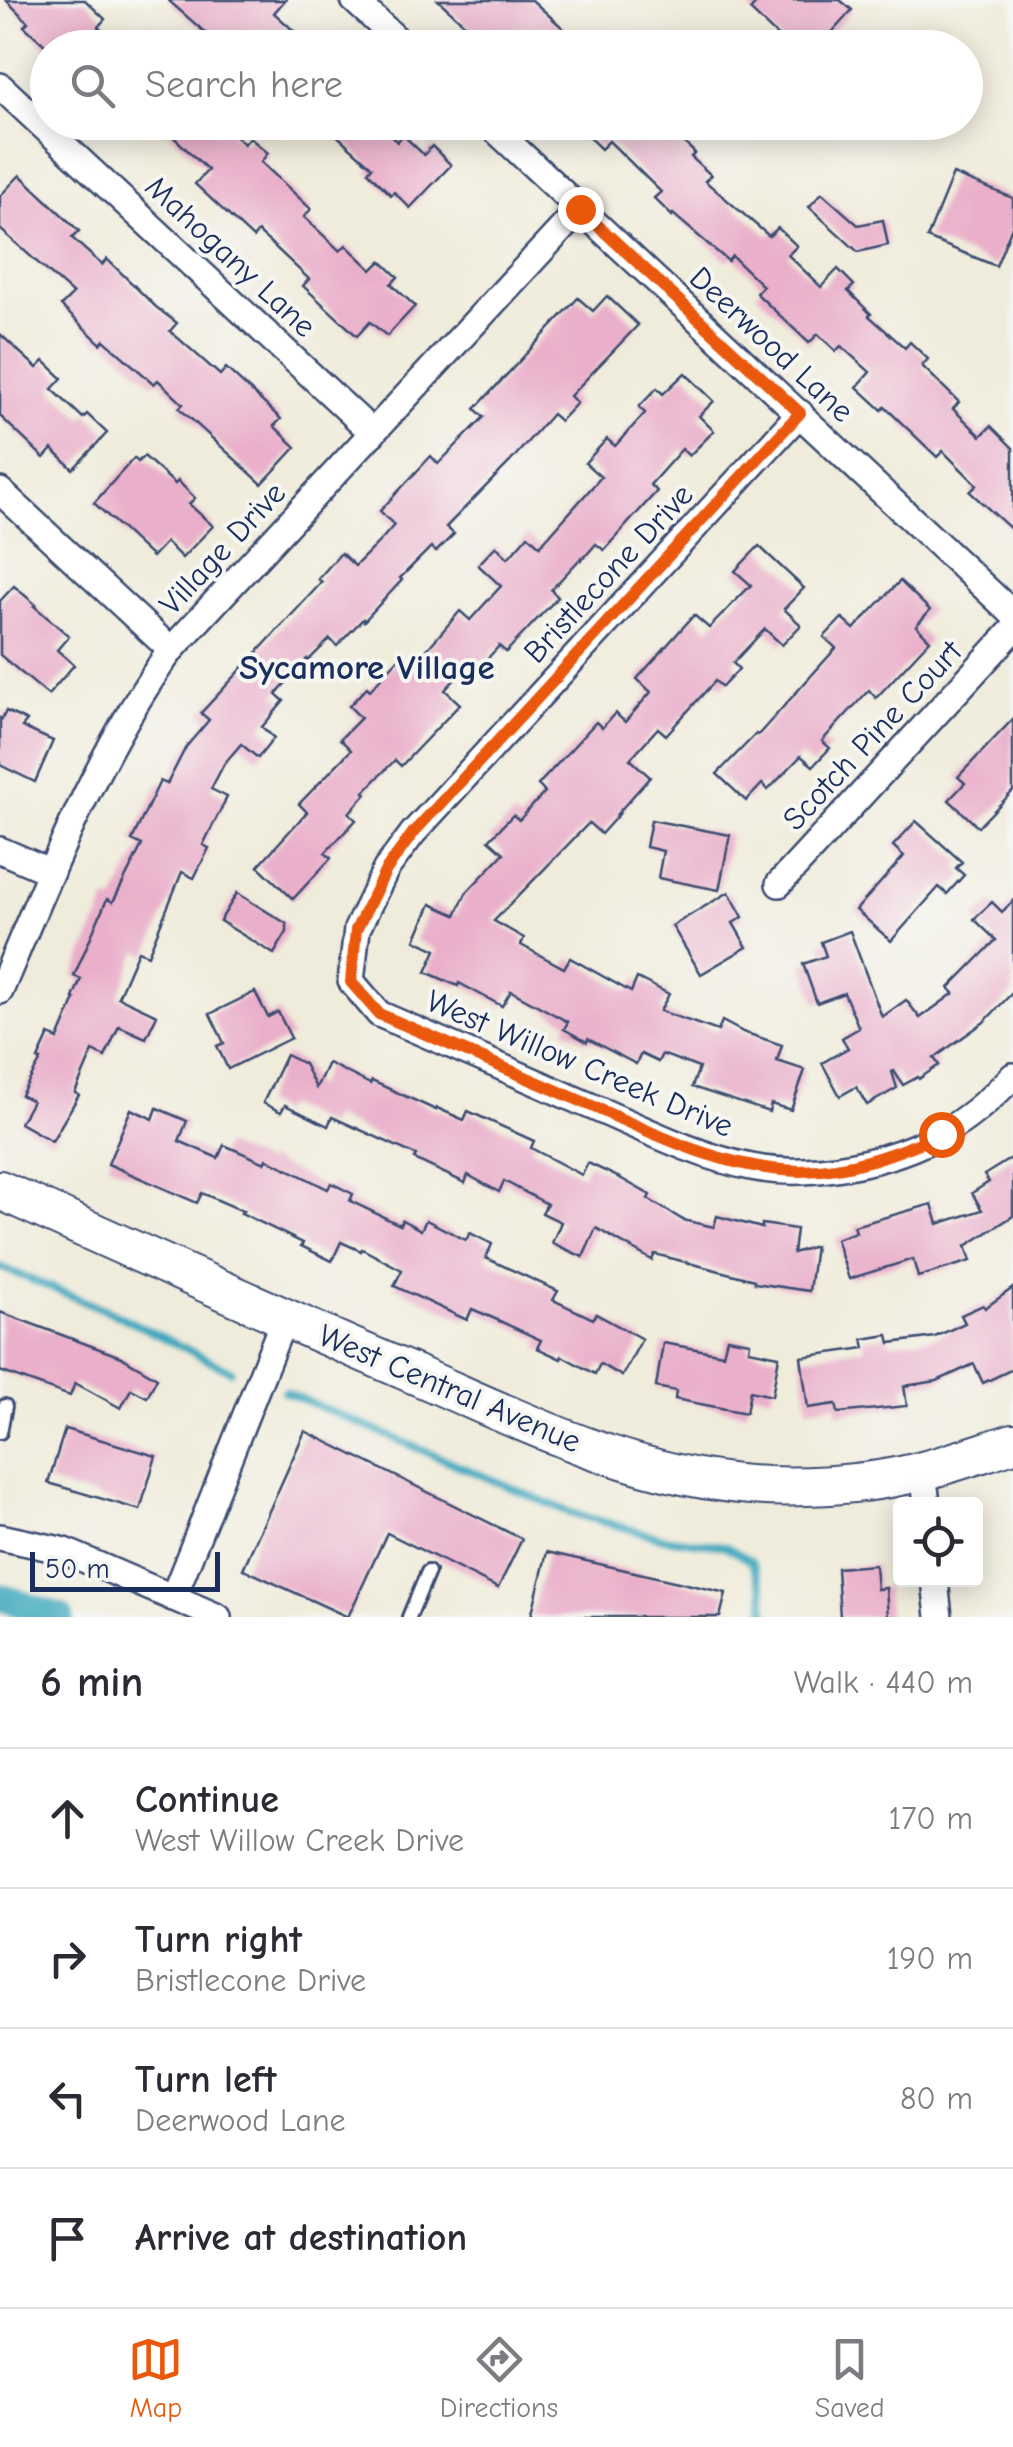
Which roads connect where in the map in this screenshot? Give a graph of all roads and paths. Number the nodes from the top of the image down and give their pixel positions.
1 (354, 0) edge
2 (386, 30) edge
3 (0, 86) edge
4 (30, 114) edge
5 (58, 140) edge
6 (505, 140) edge
7 (580, 209) junction
8 (800, 413) junction
9 (373, 433) junction
10 (0, 491) edge
11 (1013, 614) edge
12 (1013, 630) edge
13 (171, 650) junction
14 (0, 850) edge
15 (51, 872) junction
16 (780, 884) dead end
17 (351, 982) joint
18 (0, 991) edge
19 (1013, 1076) edge
20 (0, 1190) edge
21 (284, 1318) junction
22 (6, 1406) dead end
23 (0, 1432) edge
24 (1013, 1443) edge
25 (925, 1488) edge
26 (0, 1537) edge
27 (428, 1572) dead end
28 (936, 1587) edge
29 (173, 1598) junction
30 (218, 1617) edge
31 (409, 1617) edge
32 (939, 1617) edge

1 - 2 street
3 - 4 street, Mahogany Lane
5 - 9 street, Mahogany Lane
6 - 7 street, Deerwood Lane
7 - 8 street, Deerwood Lane
7 - 9 street, Village Drive
8 - 11 street, Deerwood Lane
8 - 17 street, Bristlecone Drive
9 - 13 street, Village Drive
10 - 13 street
12 - 16 street, Scotch Pine Court
13 - 15 street, Village Drive
14 - 15 street
15 - 18 street, Village Drive
17 - 19 street, West Willow Creek Drive
20 - 21 street, West Central Avenue
21 - 25 street, West Central Avenue
21 - 29 street
22 - 23 lane
24 - 25 street, West Central Avenue
26 - 29 street
27 - 31 lane
28 - 32 street
29 - 30 street

